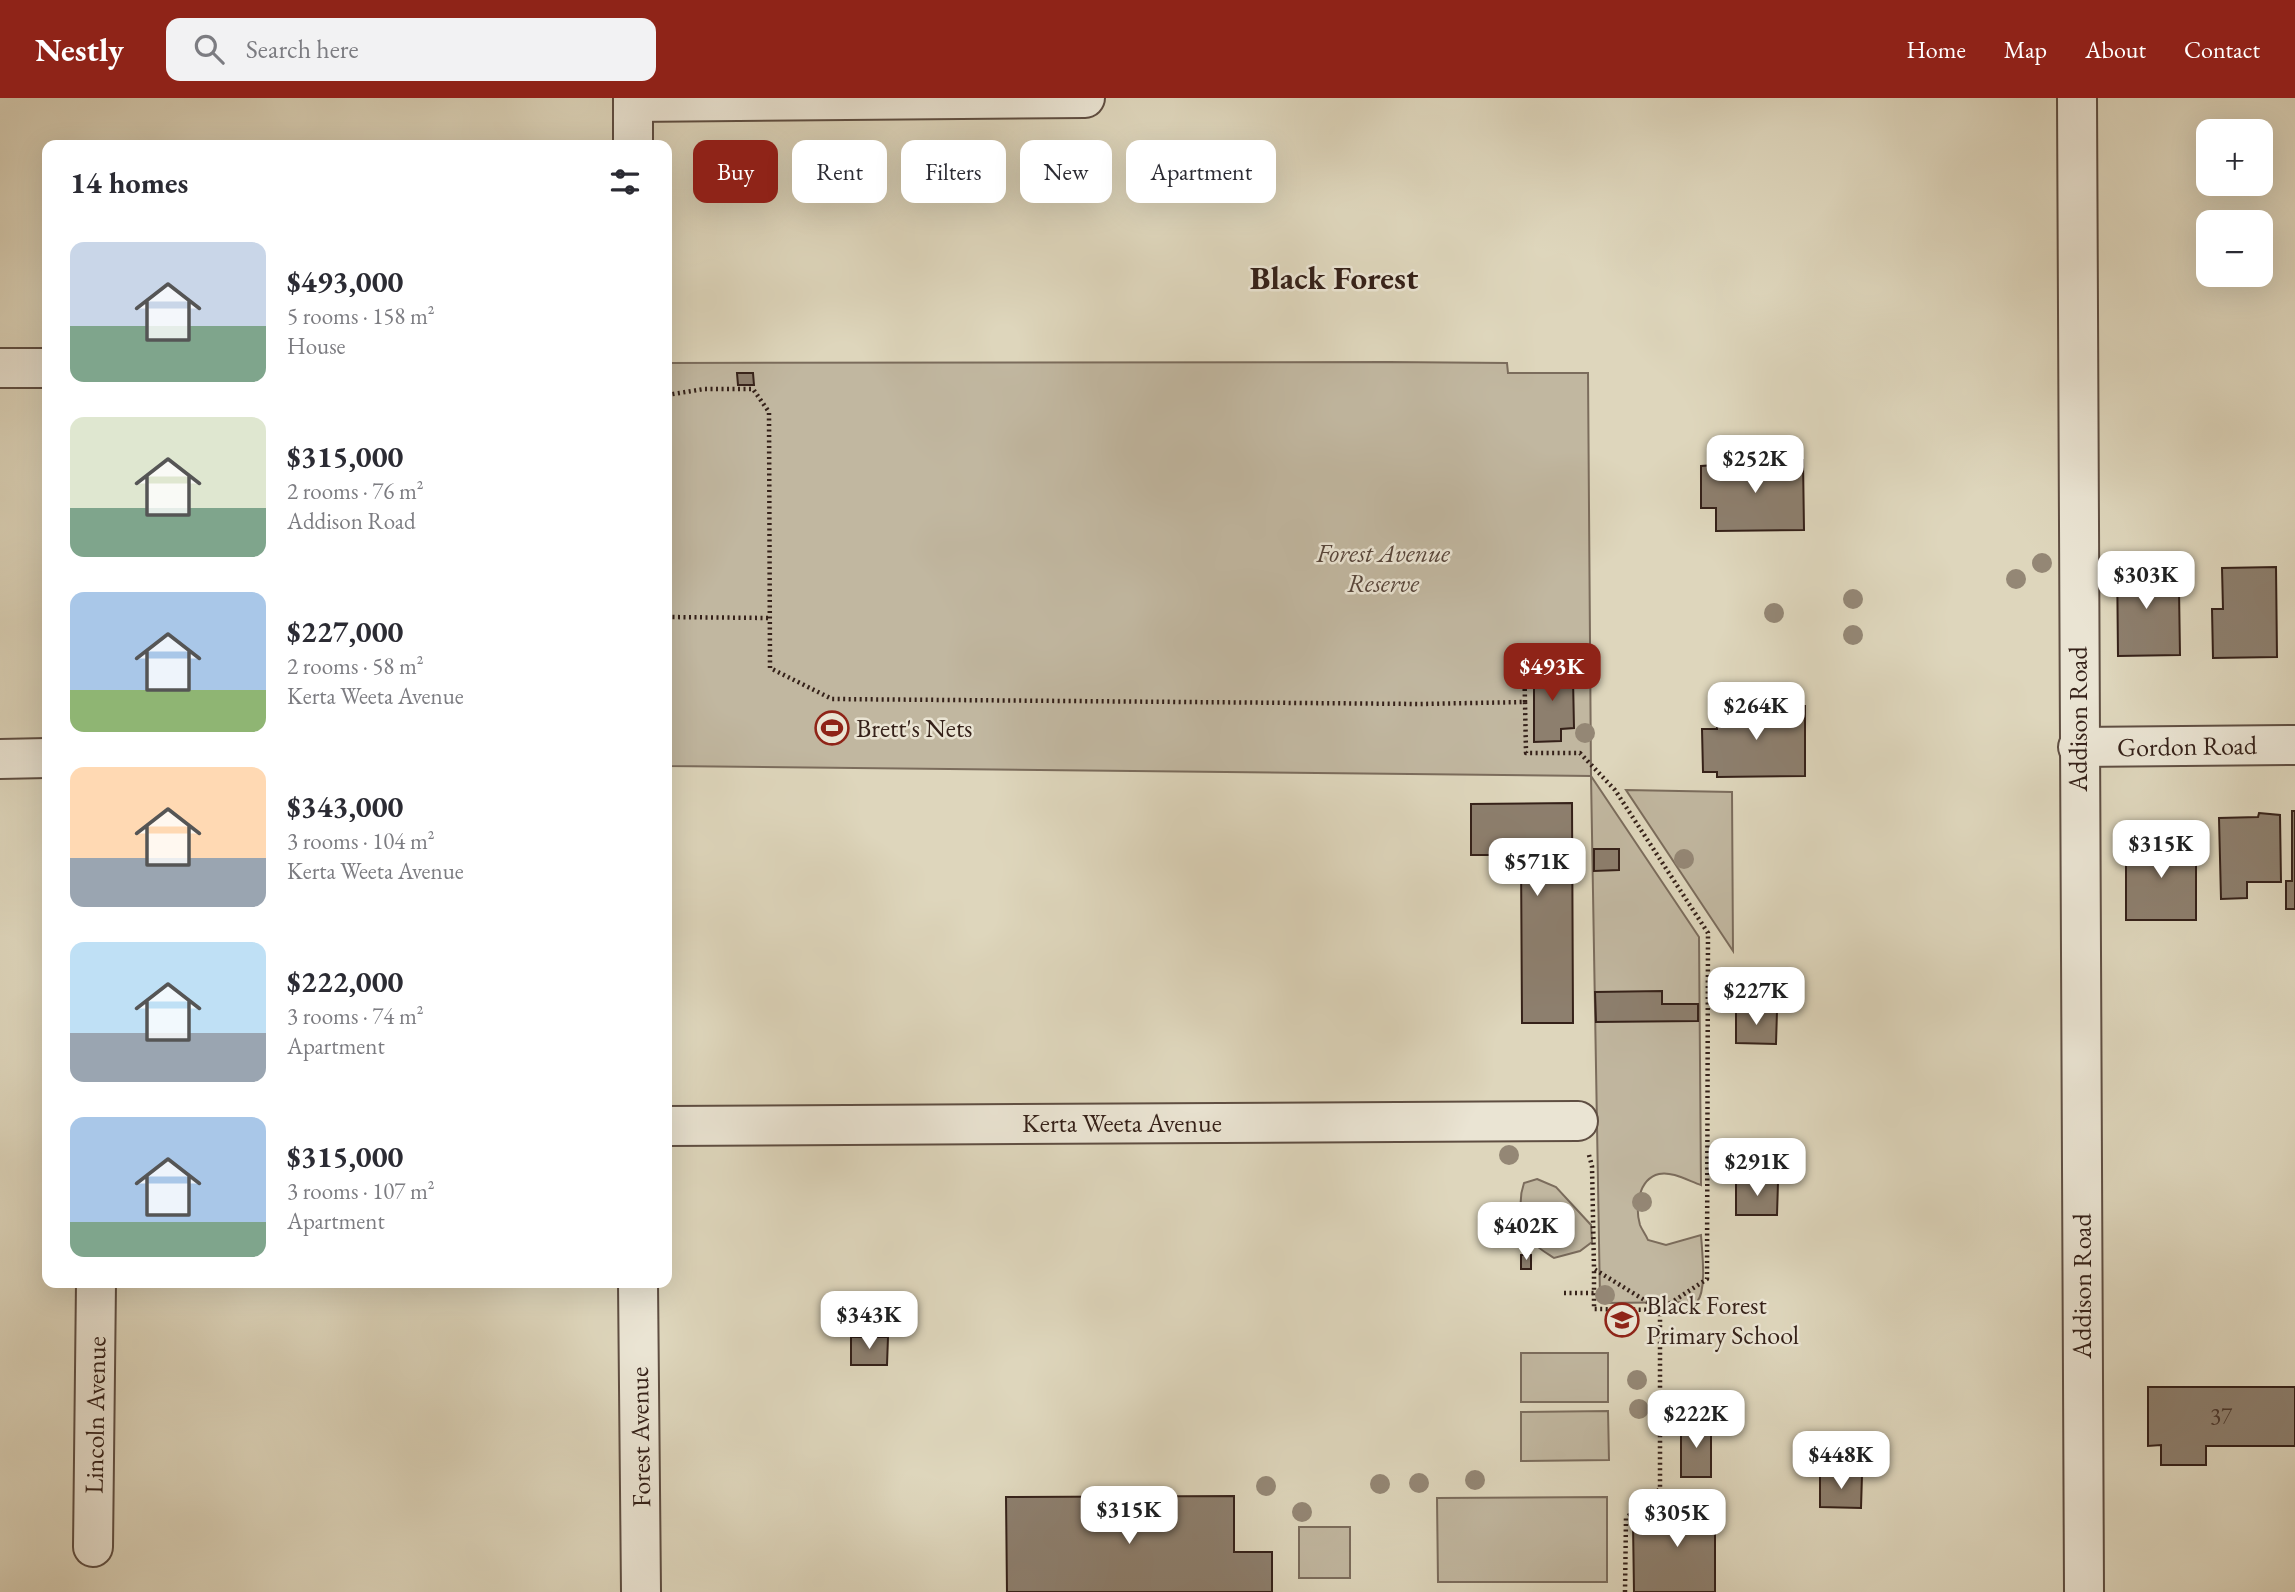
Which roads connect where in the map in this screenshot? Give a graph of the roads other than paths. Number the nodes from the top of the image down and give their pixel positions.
1 (1085, 98) edge
2 (2077, 98) edge
3 (633, 100) edge
4 (634, 140) edge
5 (0, 368) edge
6 (42, 368) edge
7 (2295, 745) edge
8 (2078, 747) junction
9 (42, 758) edge
10 (0, 759) edge
11 (1578, 1121) dead end
12 (672, 1126) edge
13 (96, 1288) edge
14 (638, 1288) edge
15 (93, 1547) dead end
16 (641, 1592) edge
17 (2084, 1592) edge

1 - 3 street
2 - 8 street, Addison Road
3 - 4 street
5 - 6 street
7 - 8 street, Gordon Road
8 - 17 street, Addison Road
9 - 10 street
11 - 12 street, Kerta Weeta Avenue
13 - 15 street, Lincoln Avenue
14 - 16 street, Forest Avenue

